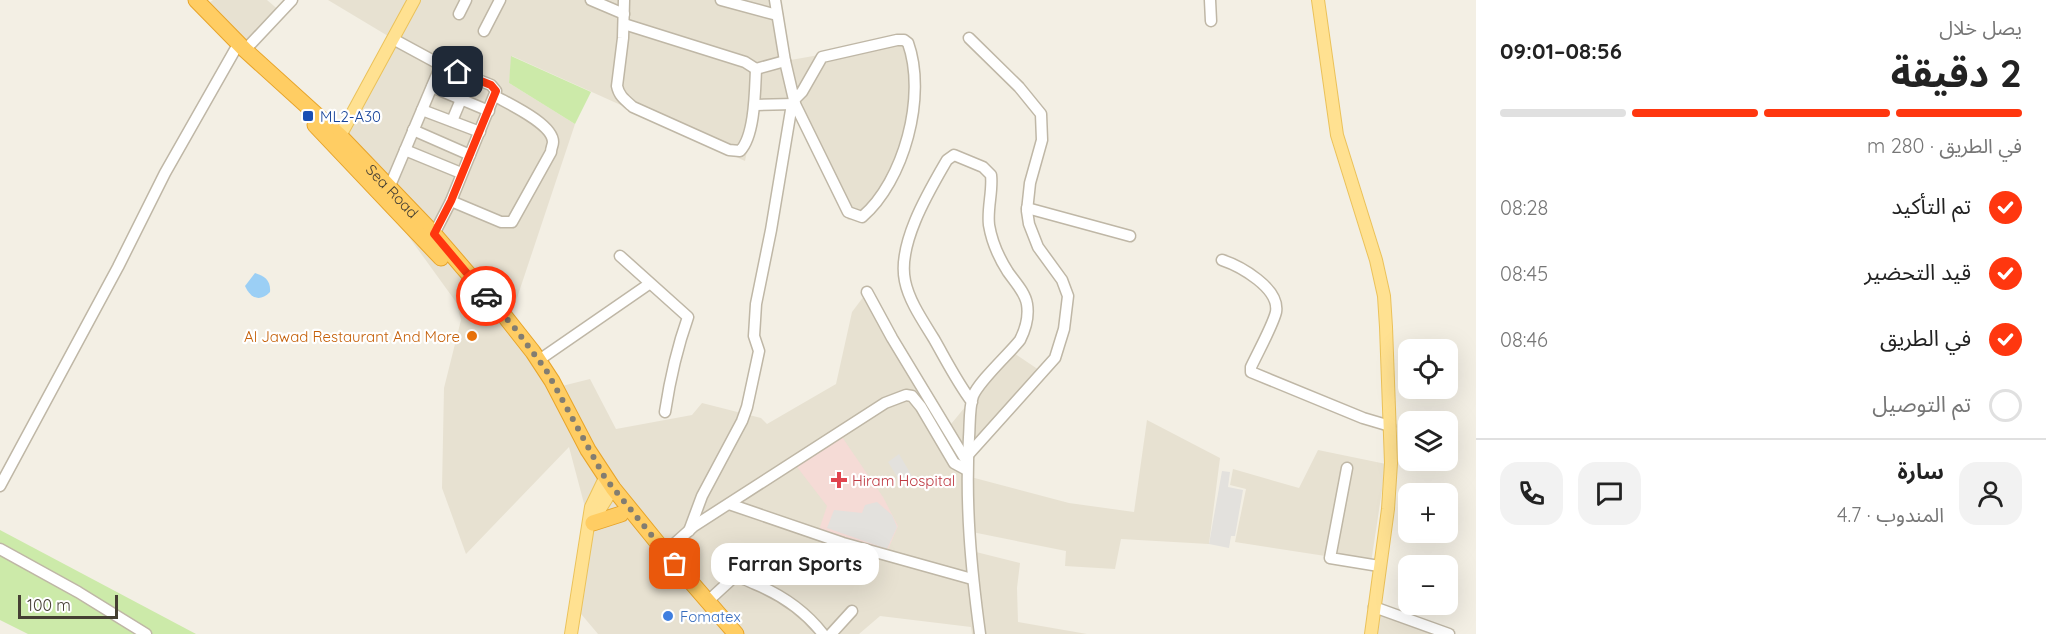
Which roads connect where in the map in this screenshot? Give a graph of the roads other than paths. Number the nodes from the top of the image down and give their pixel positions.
1 (187, 0) edge
2 (196, 0) edge
3 (292, 0) edge
4 (413, 0) edge
5 (466, 0) edge
6 (500, 0) edge
7 (591, 0) edge
8 (624, 0) edge
9 (721, 0) edge
10 (775, 0) edge
11 (1210, 0) edge
12 (1318, 0) edge
13 (459, 14) dead end
14 (777, 15) junction
15 (624, 19) junction
16 (1211, 21) dead end
17 (484, 31) dead end
18 (969, 38) dead end
19 (393, 39) junction
20 (240, 49) junction
21 (785, 62) junction
22 (441, 65) junction
23 (756, 69) junction
24 (470, 78) junction
25 (432, 87) junction
26 (495, 96) junction
27 (461, 100) junction
28 (794, 103) junction
29 (756, 105) junction
30 (422, 110) junction
31 (489, 111) junction
32 (452, 122) junction
33 (413, 130) junction
34 (480, 132) junction
35 (336, 140) junction
36 (405, 150) junction
37 (470, 154) junction
38 (461, 173) junction
39 (390, 188) junction
40 (451, 201) junction
41 (1027, 208) junction
42 (434, 234) junction
43 (1130, 236) dead end
44 (620, 256) dead end
45 (1222, 260) dead end
46 (649, 284) junction
47 (867, 291) dead end
48 (539, 360) junction
49 (972, 402) junction
50 (665, 412) dead end
51 (1390, 426) junction
52 (967, 462) junction
53 (1347, 468) dead end
54 (0, 486) edge
55 (606, 488) junction
56 (729, 504) junction
57 (621, 514) junction
58 (591, 525) junction
59 (688, 531) junction
60 (0, 549) edge
61 (665, 552) junction
62 (1379, 566) junction
63 (972, 579) junction
64 (708, 601) junction
65 (1374, 607) junction
66 (852, 611) dead end
67 (146, 634) edge
68 (571, 634) edge
69 (725, 634) edge
70 (736, 634) edge
71 (823, 634) edge
72 (831, 634) edge
73 (981, 634) edge
74 (1371, 634) edge
75 (1449, 634) edge

1 - 20 highway, Sea Road
2 - 20 highway, Sea Road
3 - 20 street
4 - 19 main road
5 - 13 street
6 - 17 street
7 - 15 street
8 - 15 street
9 - 14 street
10 - 14 street
11 - 16 street
12 - 51 main road
14 - 21 street
15 - 23 street
15 - 29 street
18 - 41 street
19 - 22 street
19 - 35 main road
20 - 35 highway, Sea Road
20 - 54 street
21 - 23 street
21 - 28 street
22 - 24 street
22 - 25 street
23 - 29 street
24 - 26 street
24 - 27 street
25 - 27 street
25 - 30 street
26 - 31 street
26 - 40 street
27 - 31 street
27 - 32 street
28 - 28 street
28 - 29 street
28 - 59 street
30 - 32 street
30 - 33 street
31 - 34 street
32 - 34 street
33 - 36 street
33 - 37 street
34 - 37 street
35 - 39 highway, Sea Road
35 - 55 highway, Sea Road
36 - 38 street
36 - 39 street
37 - 38 street
38 - 40 street
39 - 42 highway, Sea Road
40 - 42 street
41 - 43 street
41 - 52 street
42 - 48 highway, Sea Road
44 - 46 street
45 - 51 street
46 - 48 street
46 - 50 street
47 - 52 street
48 - 55 highway, Sea Road
49 - 49 street
49 - 52 street
51 - 62 main road
52 - 56 street
52 - 63 street
53 - 62 street
55 - 57 highway, Sea Road
55 - 58 main road
55 - 61 highway, Sea Road
56 - 59 street
56 - 63 street
57 - 58 highway
57 - 69 highway, Sea Road
58 - 68 main road
59 - 61 street
60 - 67 street
61 - 64 highway, Sea Road
62 - 65 main road
63 - 73 street
64 - 70 highway, Sea Road
64 - 71 street
65 - 74 main road
65 - 75 street
66 - 72 street

